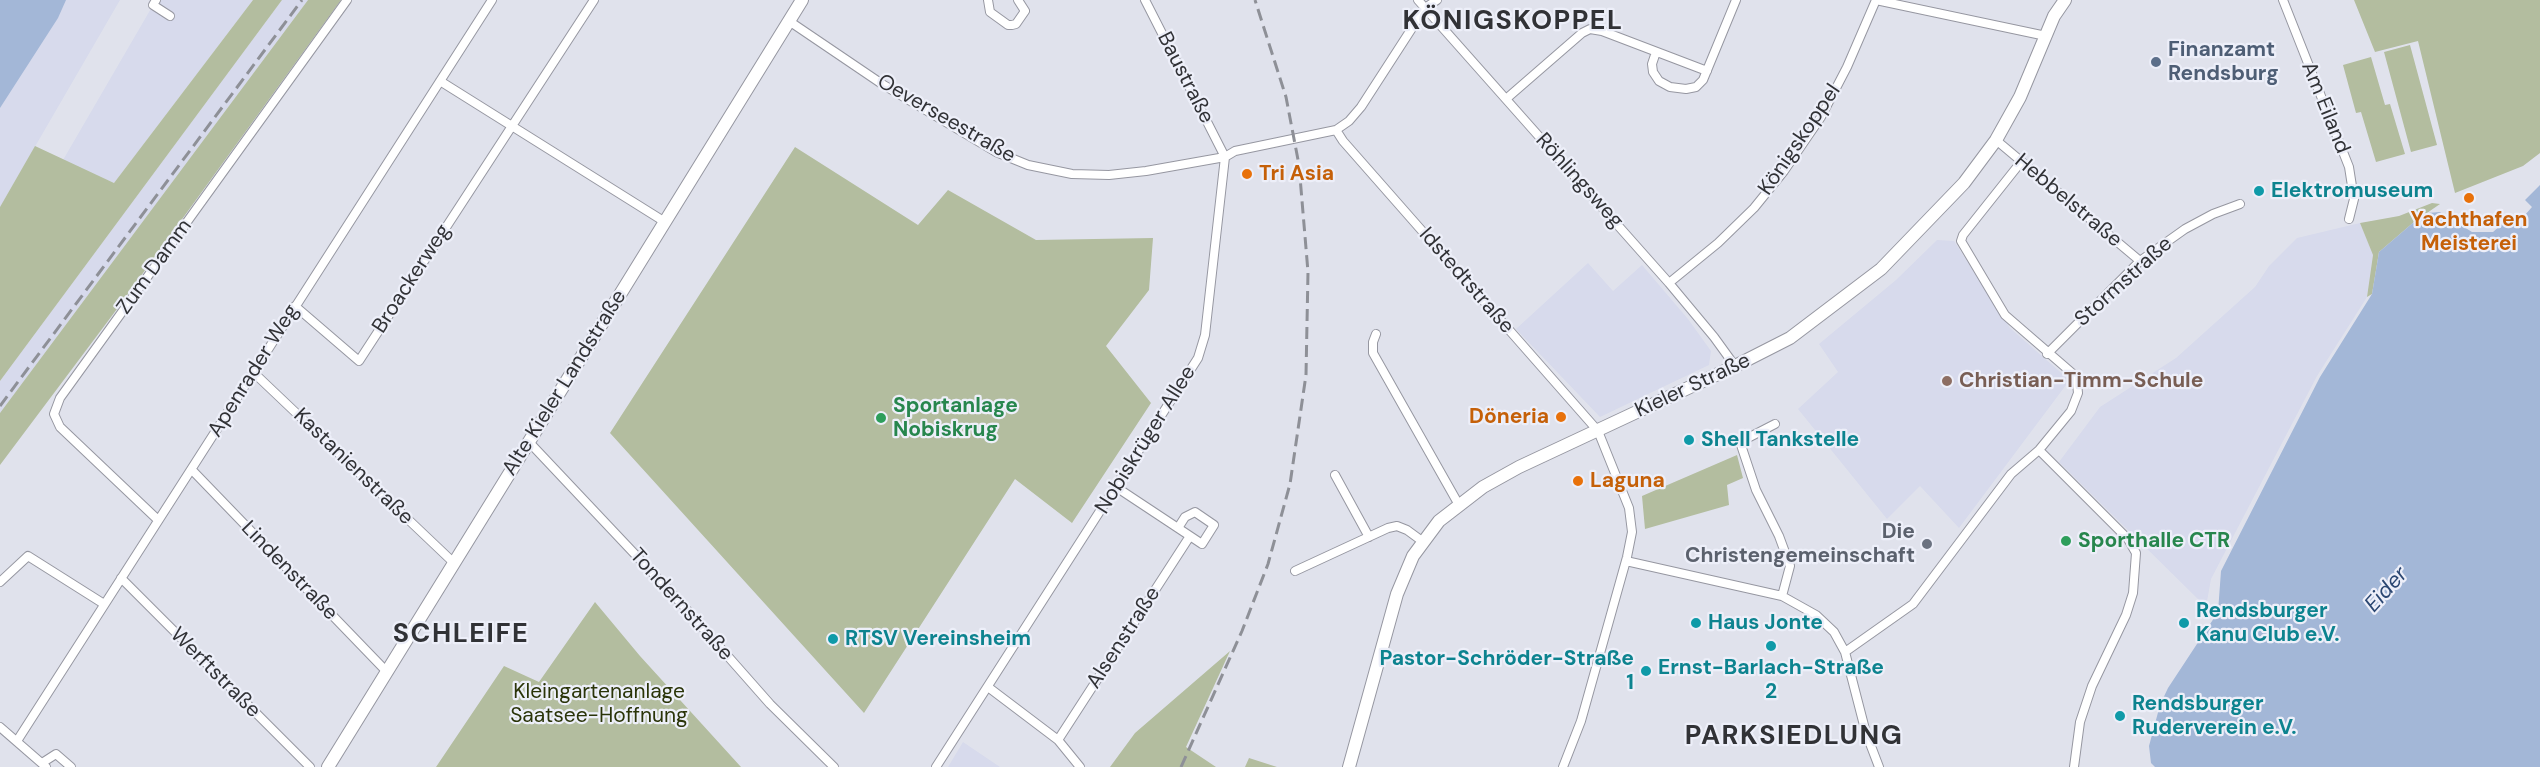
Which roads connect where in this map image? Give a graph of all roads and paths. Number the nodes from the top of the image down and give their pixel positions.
1 (156, 0) edge
2 (347, 0) edge
3 (492, 0) edge
4 (594, 0) edge
5 (802, 0) edge
6 (988, 0) edge
7 (1018, 0) edge
8 (1145, 0) edge
9 (1418, 0) edge
10 (1437, 0) edge
11 (1736, 0) edge
12 (1876, 0) edge
13 (2065, 0) edge
14 (2283, 0) edge
15 (1425, 8) junction
16 (170, 16) dead end
17 (789, 21) junction
18 (2046, 36) junction
19 (1656, 52) junction
20 (1707, 71) junction
21 (440, 81) junction
22 (1506, 99) junction
23 (511, 125) junction
24 (1336, 130) junction
25 (1996, 140) junction
26 (1225, 157) junction
27 (2021, 162) junction
28 (2240, 204) dead end
29 (2349, 219) dead end
30 (665, 222) junction
31 (2140, 261) junction
32 (1669, 283) junction
33 (295, 306) junction
34 (1376, 334) dead end
35 (2047, 354) junction
36 (1735, 366) junction
37 (253, 372) junction
38 (1775, 423) dead end
39 (1598, 431) junction
40 (529, 442) junction
41 (2039, 450) junction
42 (192, 470) junction
43 (1335, 475) dead end
44 (1116, 487) junction
45 (1459, 504) junction
46 (158, 520) junction
47 (1178, 528) junction
48 (1190, 536) junction
49 (1369, 537) junction
50 (1422, 541) junction
51 (1626, 561) junction
52 (454, 563) junction
53 (1295, 571) dead end
54 (121, 578) junction
55 (0, 582) edge
56 (1782, 596) junction
57 (104, 604) junction
58 (1845, 652) junction
59 (387, 672) junction
60 (988, 687) junction
61 (0, 727) edge
62 (1058, 740) junction
63 (17, 741) junction
64 (44, 765) edge
65 (71, 767) edge
66 (310, 767) edge
67 (328, 767) edge
68 (834, 767) edge
69 (936, 767) edge
70 (1080, 767) edge
71 (1349, 767) edge
72 (1563, 767) edge
73 (1879, 767) edge
74 (2074, 767) edge

1 - 16 street
2 - 46 street, Zum Damm
3 - 21 street, Apenrader Weg
4 - 23 street, Broackerweg
5 - 17 main road, Alte Kieler Landstraße
6 - 7 street
8 - 26 street, Baustraße
9 - 15 street, Röhlingsweg
10 - 15 street
11 - 20 street
12 - 18 street
12 - 32 street, Königskoppel
13 - 18 main road, Kieler Straße
14 - 29 street, Am Eiland
15 - 22 street, Röhlingsweg
15 - 24 street
17 - 26 street, Oeverseestraße
17 - 30 main road, Alte Kieler Landstraße
18 - 25 main road, Kieler Straße
19 - 20 street
19 - 20 street
19 - 22 street
21 - 23 street
21 - 33 street, Apenrader Weg
22 - 32 street, Röhlingsweg
23 - 30 street
23 - 33 street, Broackerweg
24 - 26 street
24 - 39 street, Idstedtstraße
25 - 27 street, Hebbelstraße
25 - 36 main road, Kieler Straße
26 - 44 street, Nobiskrüger Allee
27 - 31 street, Hebbelstraße
27 - 35 street
28 - 31 street, Stormstraße
30 - 40 main road, Alte Kieler Landstraße
31 - 35 street, Stormstraße
32 - 36 street, Röhlingsweg
33 - 37 street, Apenrader Weg
34 - 45 street
35 - 41 street
36 - 39 main road, Kieler Straße
37 - 42 street, Apenrader Weg
37 - 52 street, Kastanienstraße
38 - 56 street
39 - 45 main road, Kieler Straße
39 - 51 street, Idstedtstraße
40 - 52 main road, Alte Kieler Landstraße
40 - 68 street, Tondernstraße
41 - 58 street
41 - 74 street
42 - 46 street, Apenrader Weg
42 - 59 street, Lindenstraße
43 - 49 street
44 - 47 street
44 - 60 street, Nobiskrüger Allee
45 - 50 main road, Kieler Straße
46 - 54 street, Apenrader Weg
47 - 48 street
47 - 48 street
48 - 62 street, Alsenstraße
49 - 50 street
49 - 53 street
50 - 71 main road, Kieler Straße
51 - 56 street
51 - 72 street, Idstedtstraße
52 - 59 main road, Alte Kieler Landstraße
54 - 57 street, Apenrader Weg
54 - 66 street, Werftstraße
55 - 57 street
56 - 58 street
57 - 63 street, Apenrader Weg
58 - 73 street
59 - 67 main road, Alte Kieler Landstraße
60 - 62 street
60 - 69 street, Nobiskrüger Allee
61 - 63 street
62 - 70 street
63 - 64 street
64 - 65 street

